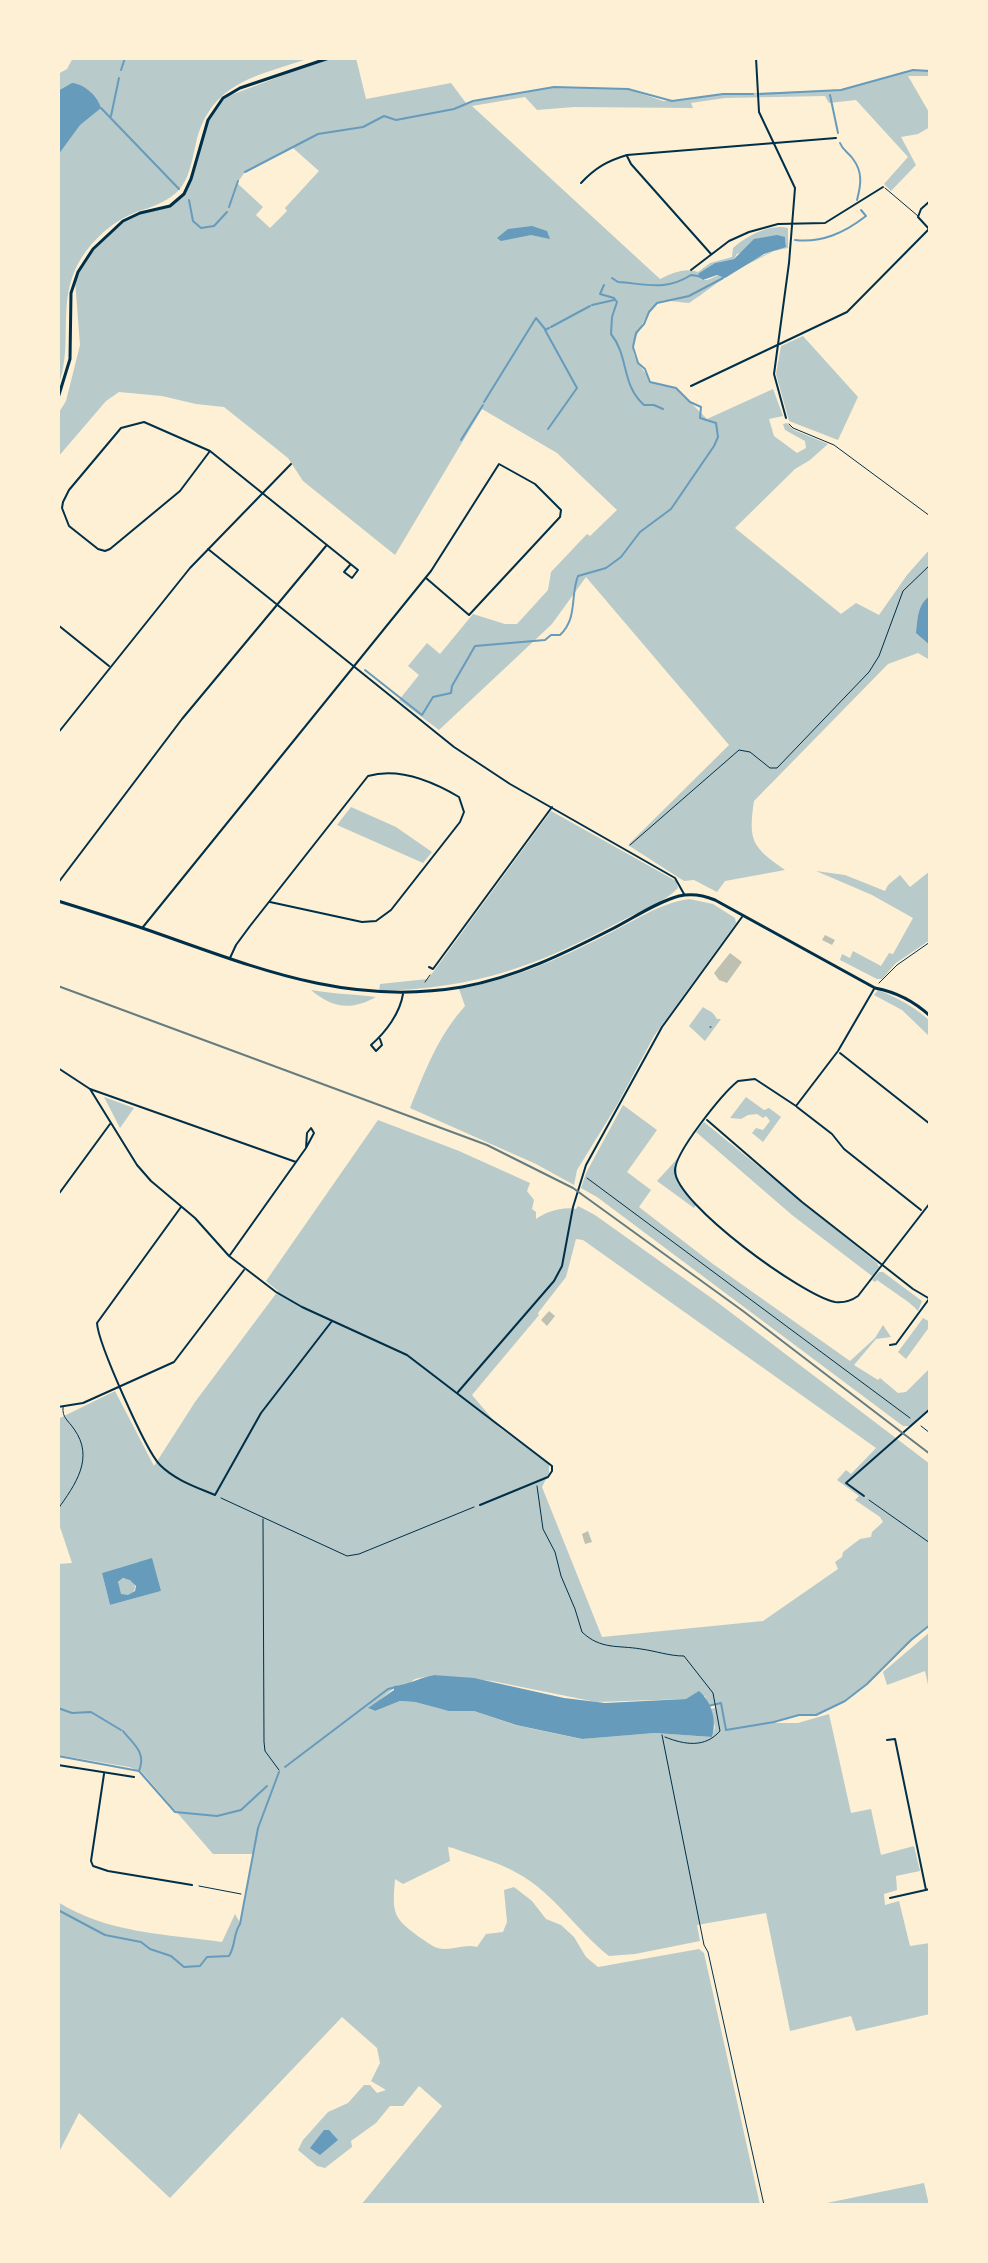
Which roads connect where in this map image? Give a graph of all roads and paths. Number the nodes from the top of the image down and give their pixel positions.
1 (329, 58) edge
2 (756, 58) edge
3 (836, 138) dead end
4 (774, 144) junction
5 (627, 155) junction
6 (581, 183) dead end
7 (883, 187) joint
8 (930, 201) edge
9 (918, 217) junction
10 (792, 223) junction
11 (929, 230) edge
12 (711, 254) junction
13 (691, 270) dead end
14 (777, 344) junction
15 (691, 386) dead end
16 (58, 398) edge
17 (786, 418) joint
18 (210, 451) junction
19 (291, 464) dead end
20 (261, 494) junction
21 (930, 516) edge
22 (327, 546) junction
23 (208, 549) junction
24 (350, 565) dead end
25 (930, 565) edge
26 (426, 578) junction
27 (277, 606) junction
28 (58, 625) edge
29 (110, 667) junction
30 (354, 667) junction
31 (58, 733) edge
32 (553, 806) junction
33 (626, 849) junction
34 (58, 883) edge
35 (685, 895) junction
36 (58, 901) edge
37 (270, 902) junction
38 (743, 916) junction
39 (142, 928) junction
40 (930, 942) edge
41 (230, 960) junction
42 (431, 968) joint
43 (425, 982) dead end
44 (875, 988) junction
45 (403, 993) junction
46 (930, 1016) edge
47 (380, 1039) dead end
48 (838, 1051) junction
49 (58, 1068) edge
50 (90, 1089) junction
51 (796, 1106) junction
52 (706, 1120) junction
53 (111, 1123) junction
54 (930, 1124) edge
55 (306, 1148) dead end
56 (296, 1162) junction
57 (580, 1176) junction
58 (58, 1195) edge
59 (930, 1203) edge
60 (182, 1206) junction
61 (922, 1210) junction
62 (229, 1256) junction
63 (881, 1263) junction
64 (244, 1269) junction
65 (930, 1299) edge
66 (332, 1321) junction
67 (890, 1345) dead end
68 (120, 1387) junction
69 (458, 1393) junction
70 (58, 1407) edge
71 (63, 1407) junction
72 (930, 1409) edge
73 (916, 1422) junction
74 (930, 1433) edge
75 (535, 1483) junction
76 (215, 1495) junction
77 (864, 1496) joint
78 (480, 1505) joint
79 (58, 1509) edge
80 (264, 1516) junction
81 (930, 1543) edge
82 (887, 1740) dead end
83 (58, 1765) edge
84 (279, 1770) dead end
85 (104, 1774) junction
86 (134, 1777) dead end
87 (192, 1885) joint
88 (928, 1890) edge
89 (241, 1894) dead end
90 (890, 1898) dead end
91 (764, 2205) edge

1 - 16 main road
2 - 4 street
3 - 4 street
4 - 5 street
4 - 10 street
5 - 6 street
5 - 12 street
7 - 9 lane
7 - 10 street
8 - 9 street
9 - 11 street
10 - 12 street
10 - 14 street
11 - 14 street
12 - 13 street
14 - 15 street
14 - 17 street
17 - 21 path
18 - 18 street
18 - 20 street
19 - 20 street
20 - 22 street
20 - 23 street
22 - 24 street
22 - 27 street
23 - 27 street
23 - 29 street
25 - 33 path
26 - 26 street
26 - 30 street
27 - 30 street
27 - 34 street
28 - 29 street
29 - 31 street
30 - 32 street
30 - 39 street
32 - 33 street
32 - 42 street
33 - 35 street
35 - 38 main road
35 - 45 main road
36 - 39 main road
37 - 37 street
37 - 41 street
38 - 44 main road
38 - 57 street
39 - 41 main road
40 - 44 path
41 - 45 main road
42 - 43 path
44 - 46 main road
44 - 48 street
45 - 47 street
48 - 51 street
48 - 54 street
49 - 50 street
50 - 53 street
50 - 56 street
51 - 52 street
51 - 61 street
52 - 63 street
52 - 63 street
53 - 58 street
53 - 60 street
55 - 56 street
56 - 62 street
57 - 69 street
57 - 73 path
59 - 61 street
60 - 62 street
60 - 68 street
61 - 63 street
62 - 64 street
63 - 65 street
64 - 66 street
64 - 68 street
65 - 67 street
66 - 69 street
66 - 76 street
68 - 71 street
68 - 76 street
69 - 75 street
70 - 71 street
71 - 79 lane
72 - 73 street
73 - 74 path
73 - 77 street
75 - 78 street
75 - 91 path
76 - 80 path
77 - 81 path
78 - 80 path
80 - 84 path
82 - 88 street
83 - 85 street
85 - 86 street
85 - 87 street
87 - 89 path
88 - 90 street

